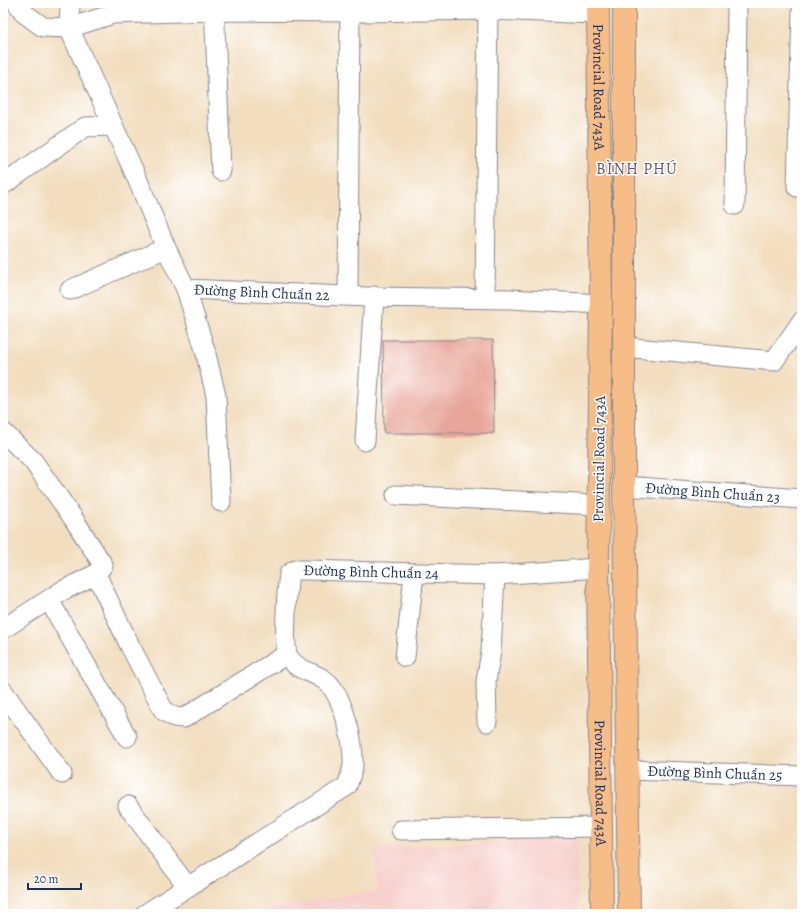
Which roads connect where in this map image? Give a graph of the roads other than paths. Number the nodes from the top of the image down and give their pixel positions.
1 (17, 3) edge
2 (70, 3) edge
3 (624, 3) edge
4 (737, 3) edge
5 (214, 7) edge
6 (283, 7) edge
7 (350, 7) edge
8 (488, 7) edge
9 (144, 8) edge
10 (598, 8) edge
11 (802, 10) edge
12 (69, 28) junction
13 (113, 126) junction
14 (220, 172) dead end
15 (3, 185) edge
16 (797, 187) dead end
17 (735, 205) dead end
18 (166, 248) junction
19 (186, 289) junction
20 (70, 290) dead end
21 (348, 296) junction
22 (374, 296) junction
23 (485, 298) junction
24 (601, 304) junction
25 (802, 321) edge
26 (624, 347) junction
27 (3, 432) edge
28 (365, 440) dead end
29 (599, 446) junction
30 (624, 446) junction
31 (624, 486) junction
32 (396, 495) dead end
33 (802, 499) edge
34 (220, 502) dead end
35 (598, 505) junction
36 (598, 568) junction
37 (96, 574) junction
38 (414, 574) junction
39 (495, 575) junction
40 (49, 600) junction
41 (3, 628) edge
42 (287, 654) junction
43 (405, 657) dead end
44 (3, 691) edge
45 (487, 722) dead end
46 (127, 737) dead end
47 (628, 770) junction
48 (62, 774) dead end
49 (802, 776) edge
50 (128, 806) dead end
51 (601, 827) junction
52 (401, 830) dead end
53 (187, 886) junction
54 (145, 914) edge
55 (602, 914) edge
56 (629, 914) edge

1 - 12 street
2 - 12 street
3 - 26 main road, Provincial Road 743A
4 - 17 street
5 - 6 street
5 - 9 street
5 - 14 street
6 - 7 street
7 - 8 street
7 - 21 street
8 - 10 street
8 - 23 street
9 - 12 street
10 - 24 main road, Provincial Road 743A
11 - 16 street
12 - 13 street, Đường Bình Chuẩn 22
13 - 15 street
13 - 18 street, Đường Bình Chuẩn 22
18 - 19 street, Đường Bình Chuẩn 22
18 - 20 street
19 - 21 street, Đường Bình Chuẩn 22
19 - 34 street
21 - 22 street, Đường Bình Chuẩn 22
22 - 23 street, Đường Bình Chuẩn 22
22 - 28 street
23 - 24 street, Đường Bình Chuẩn 22
24 - 29 main road, Provincial Road 743A
25 - 26 street
26 - 30 main road, Provincial Road 743A
27 - 37 street
29 - 30 main road
29 - 35 main road, Provincial Road 743A
30 - 31 main road, Provincial Road 743A
31 - 33 street, Đường Bình Chuẩn 23
31 - 47 main road, Provincial Road 743A
32 - 35 street
35 - 36 main road, Provincial Road 743A
36 - 39 street, Đường Bình Chuẩn 24
36 - 51 main road, Provincial Road 743A
37 - 40 street
37 - 42 street
38 - 39 street, Đường Bình Chuẩn 24
38 - 42 street, Đường Bình Chuẩn 24
38 - 43 street
39 - 45 street
40 - 41 street
40 - 46 street
42 - 53 street
44 - 48 street
47 - 49 street, Đường Bình Chuẩn 25
47 - 56 main road, Provincial Road 743A
50 - 53 street
51 - 52 street
51 - 55 main road, Provincial Road 743A
53 - 54 street

